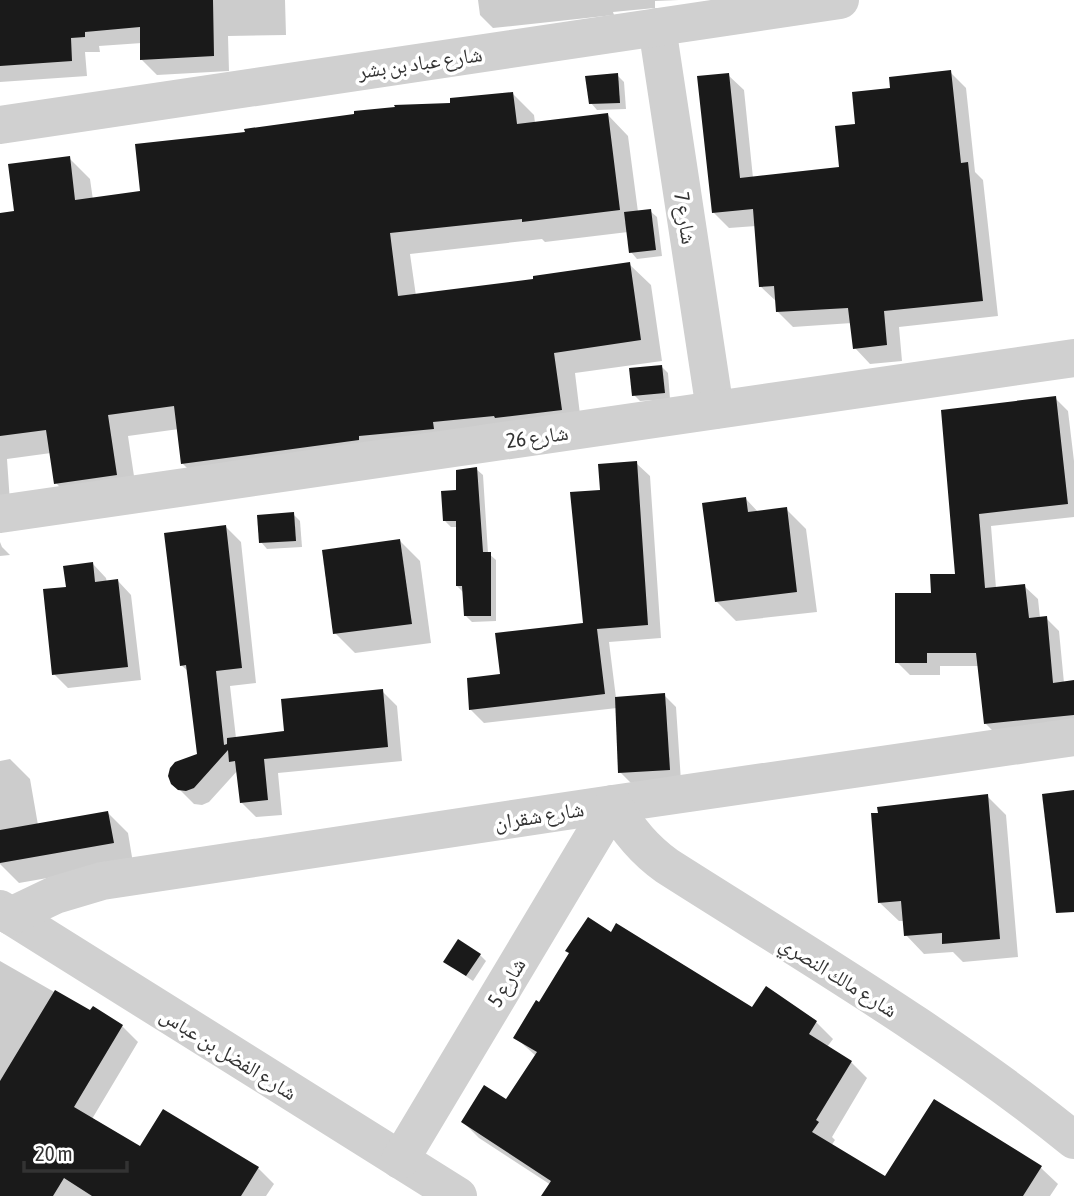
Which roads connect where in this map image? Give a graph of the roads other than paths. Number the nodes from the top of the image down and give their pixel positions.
1 (841, 0) edge
2 (798, 3) edge
3 (657, 27) junction
4 (0, 125) edge
5 (1074, 358) edge
6 (715, 410) junction
7 (0, 514) edge
8 (1074, 737) edge
9 (613, 804) junction
10 (5, 913) edge
11 (1074, 1140) edge
12 (400, 1160) junction
13 (458, 1196) edge

1 - 2 street, شارع عباد بن بشر
2 - 3 street, شارع عباد بن بشر
3 - 4 street, شارع عباد بن بشر
3 - 6 street, شارع 7
5 - 6 street, شارع 26
6 - 7 street, شارع 26
8 - 9 street, شارع شقران
9 - 10 street, شارع شقران
9 - 11 street, شارع مالك النصري
9 - 12 street, شارع 5
10 - 12 street, شارع الفضل بن عباس
12 - 13 street, شارع الفضل بن عباس

